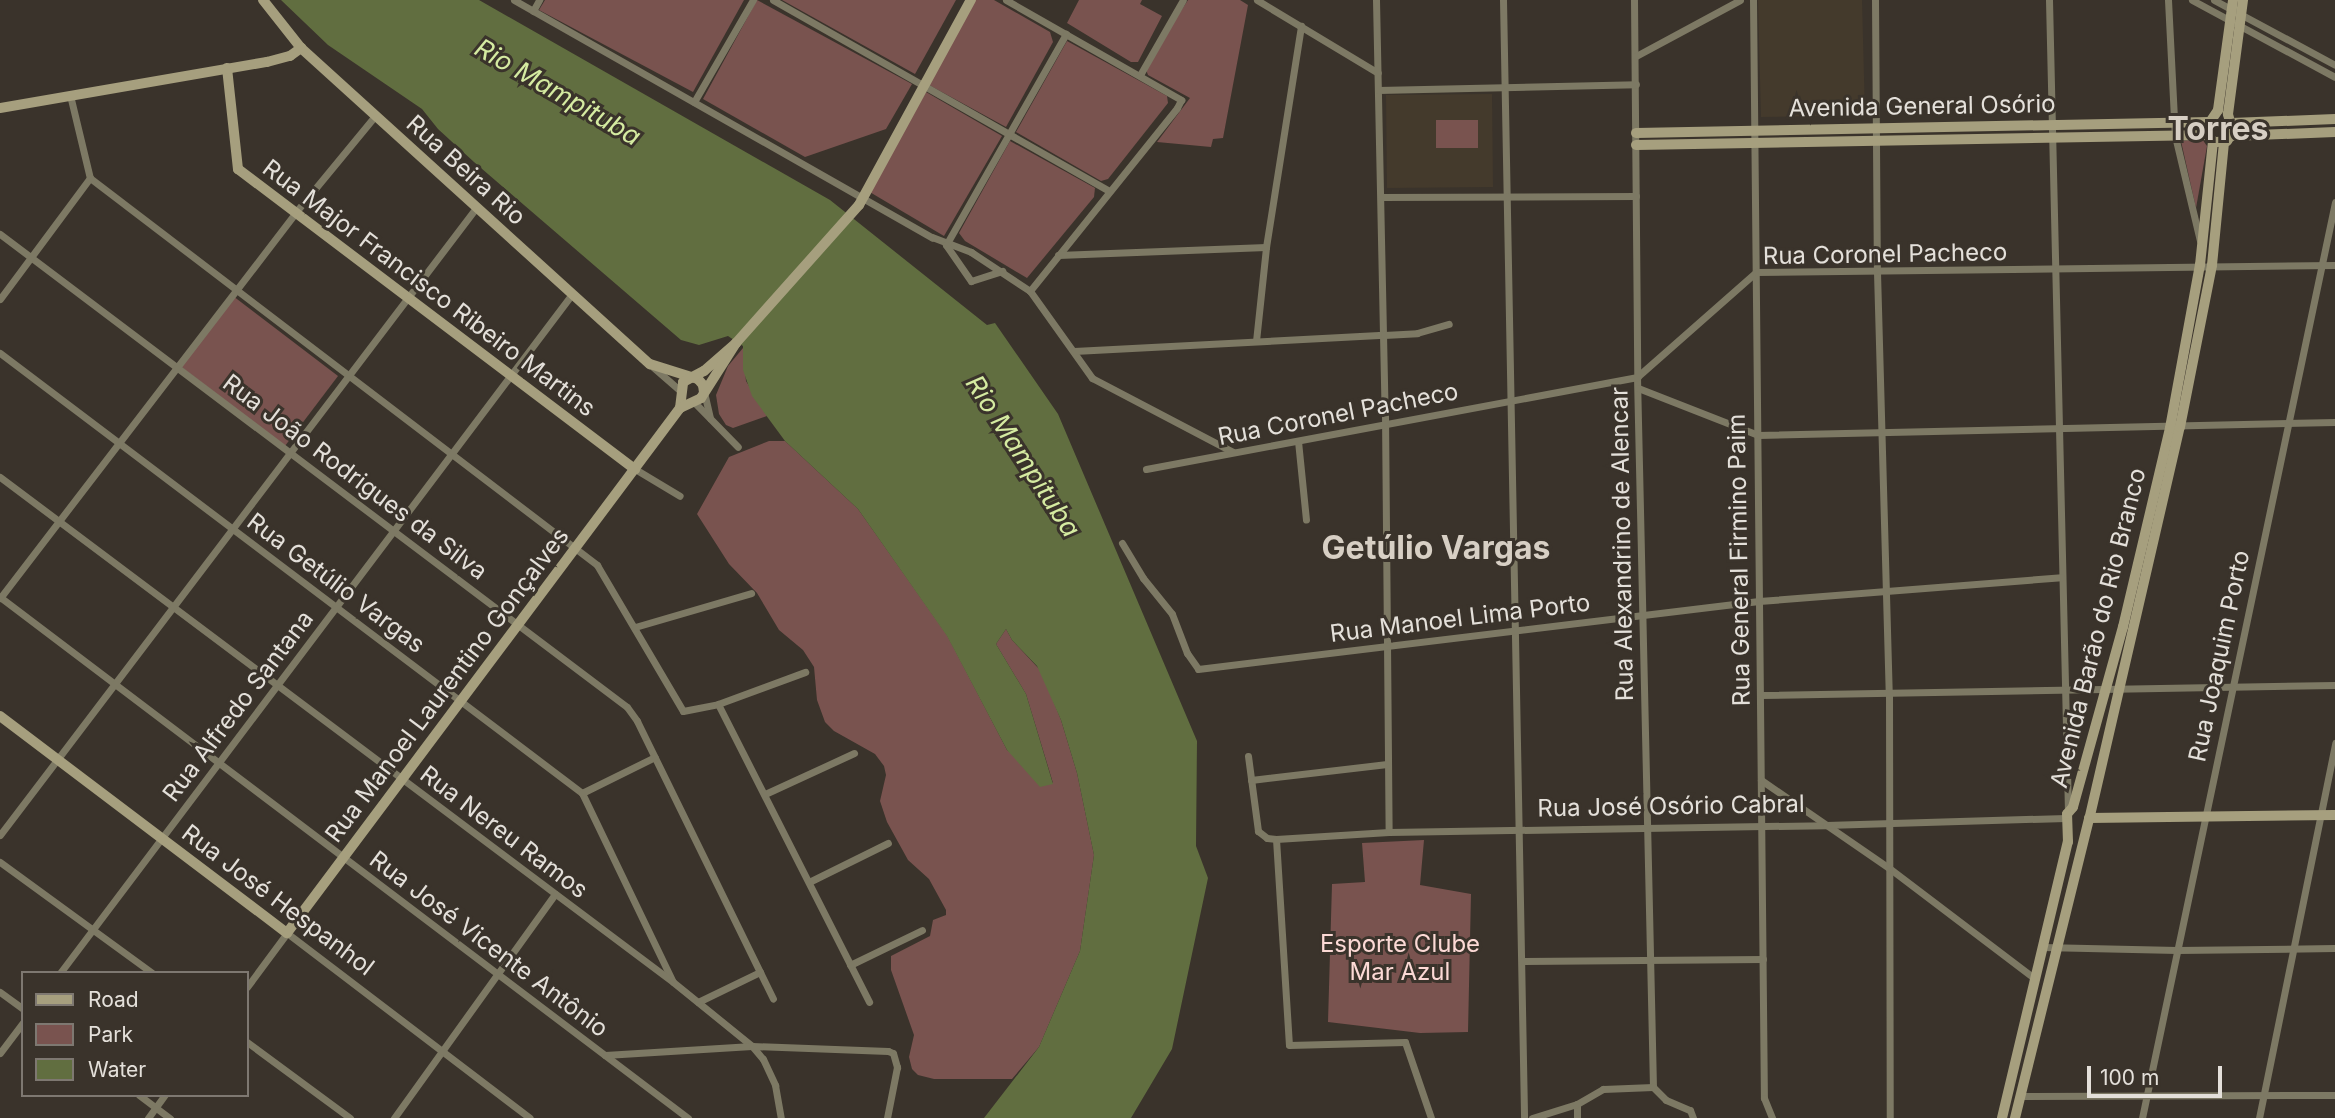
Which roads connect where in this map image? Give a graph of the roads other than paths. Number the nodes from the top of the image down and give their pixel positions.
1 (263, 0) edge
2 (514, 0) edge
3 (539, 0) edge
4 (753, 0) edge
5 (773, 0) edge
6 (971, 0) edge
7 (1006, 0) edge
8 (1183, 0) edge
9 (1257, 0) edge
10 (1376, 0) edge
11 (1503, 0) edge
12 (1634, 0) edge
13 (1740, 0) edge
14 (1753, 0) edge
15 (1875, 0) edge
16 (2049, 0) edge
17 (2168, 0) edge
18 (2192, 0) edge
19 (2214, 0) edge
20 (2243, 0) edge
21 (533, 10) junction
22 (2235, 14) edge
23 (1301, 26) junction
24 (1066, 34) junction
25 (301, 48) junction
26 (1636, 56) junction
27 (2335, 65) edge
28 (226, 68) junction
29 (1378, 73) junction
30 (1140, 75) junction
31 (2335, 77) edge
32 (1636, 84) junction
33 (924, 86) junction
34 (1504, 86) junction
35 (1378, 90) junction
36 (70, 95) junction
37 (694, 102) junction
38 (0, 108) edge
39 (375, 116) junction
40 (2335, 119) edge
41 (2211, 120) junction
42 (2175, 122) junction
43 (2230, 122) junction
44 (2054, 124) junction
45 (1875, 128) junction
46 (1755, 130) junction
47 (2335, 132) edge
48 (1011, 135) junction
49 (2175, 135) junction
50 (2219, 138) junction
51 (1636, 139) junction
52 (2053, 140) junction
53 (1875, 141) junction
54 (1755, 144) junction
55 (90, 178) junction
56 (1108, 191) junction
57 (1507, 196) junction
58 (1636, 196) junction
59 (864, 197) junction
60 (1381, 197) junction
61 (2335, 202) edge
62 (476, 208) junction
63 (295, 214) junction
64 (0, 234) edge
65 (946, 245) junction
66 (1266, 247) junction
67 (2202, 248) junction
68 (1058, 255) junction
69 (32, 258) junction
70 (2200, 265) junction
71 (2212, 265) junction
72 (2320, 265) junction
73 (2335, 265) edge
74 (2056, 269) junction
75 (1002, 271) junction
76 (1756, 272) junction
77 (1877, 272) junction
78 (236, 290) junction
79 (1030, 291) junction
80 (572, 293) junction
81 (406, 297) junction
82 (0, 299) edge
83 (1449, 324) dead end
84 (1384, 335) junction
85 (1256, 341) junction
86 (736, 342) junction
87 (1074, 351) junction
88 (0, 353) edge
89 (650, 364) junction
90 (177, 367) junction
91 (348, 374) junction
92 (510, 376) junction
93 (693, 377) junction
94 (1637, 377) junction
95 (1638, 388) junction
96 (681, 391) junction
97 (704, 393) junction
98 (693, 401) junction
99 (1510, 401) junction
100 (680, 408) junction
101 (710, 418) junction
102 (2335, 422) edge
103 (2287, 423) junction
104 (1386, 424) junction
105 (2058, 428) junction
106 (2175, 428) junction
107 (1882, 433) junction
108 (1758, 435) junction
109 (1298, 441) junction
110 (119, 443) junction
111 (738, 447) dead end
112 (289, 452) junction
113 (452, 453) junction
114 (1234, 453) junction
115 (1146, 469) dead end
116 (635, 470) junction
117 (0, 477) edge
118 (680, 496) dead end
119 (1306, 520) dead end
120 (59, 521) junction
121 (231, 528) junction
122 (394, 530) junction
123 (1122, 543) dead end
124 (576, 548) junction
125 (2061, 577) junction
126 (1887, 589) junction
127 (751, 593) dead end
128 (0, 597) edge
129 (1759, 601) junction
130 (172, 606) junction
131 (336, 607) junction
132 (1642, 615) junction
133 (519, 625) junction
134 (635, 627) junction
135 (1515, 631) junction
136 (1387, 647) junction
137 (805, 672) dead end
138 (113, 683) junction
139 (277, 685) junction
140 (2335, 685) edge
141 (2232, 687) junction
142 (2106, 688) junction
143 (2119, 688) junction
144 (2064, 689) junction
145 (1889, 692) junction
146 (1760, 695) junction
147 (461, 701) junction
148 (718, 704) junction
149 (0, 716) edge
150 (2335, 743) edge
151 (854, 753) dead end
152 (1248, 756) dead end
153 (655, 757) junction
154 (56, 758) junction
155 (219, 763) junction
156 (1387, 764) junction
157 (402, 779) junction
158 (1251, 780) junction
159 (1761, 780) junction
160 (582, 793) junction
161 (765, 794) junction
162 (2069, 815) junction
163 (2335, 815) edge
164 (2320, 816) junction
165 (2205, 817) junction
166 (2089, 818) junction
167 (1888, 824) junction
168 (1761, 825) junction
169 (1826, 825) junction
170 (1648, 826) junction
171 (1520, 830) junction
172 (1389, 832) junction
173 (0, 835) edge
174 (162, 839) junction
175 (1276, 839) junction
176 (888, 843) dead end
177 (344, 857) junction
178 (0, 862) edge
179 (1889, 868) junction
180 (809, 882) junction
181 (555, 894) junction
182 (92, 930) junction
183 (922, 930) dead end
184 (287, 933) junction
185 (2042, 947) junction
186 (2294, 948) junction
187 (2335, 948) edge
188 (2057, 949) junction
189 (2177, 950) junction
190 (1763, 959) junction
191 (1522, 961) junction
192 (1649, 962) junction
193 (850, 965) junction
194 (61, 971) edge
195 (149, 971) edge
196 (760, 972) junction
197 (497, 973) junction
198 (2034, 978) junction
199 (673, 982) junction
200 (248, 986) edge
201 (0, 992) edge
202 (773, 998) dead end
203 (698, 1002) junction
204 (869, 1002) dead end
205 (21, 1008) edge
206 (21, 1026) edge
207 (248, 1043) edge
208 (752, 1046) junction
209 (442, 1051) junction
210 (0, 1053) edge
211 (605, 1055) junction
212 (1653, 1087) junction
213 (2265, 1094) junction
214 (2147, 1095) junction
215 (2335, 1095) edge
216 (2020, 1096) junction
217 (142, 1097) edge
218 (164, 1097) edge
219 (1577, 1104) junction
220 (156, 1108) junction
221 (148, 1118) edge
222 (170, 1118) edge
223 (350, 1118) edge
224 (394, 1118) edge
225 (530, 1118) edge
226 (688, 1118) edge
227 (781, 1118) edge
228 (887, 1118) edge
229 (1431, 1118) edge
230 (1524, 1118) edge
231 (1532, 1118) edge
232 (1577, 1118) edge
233 (1693, 1118) edge
234 (1772, 1118) edge
235 (1890, 1118) edge
236 (2002, 1118) edge
237 (2015, 1118) edge
238 (2142, 1118) edge
239 (2259, 1118) edge

1 - 25 main road, Rua Beira Rio
2 - 21 street
3 - 21 street
4 - 37 street
5 - 33 street
6 - 33 main road
7 - 24 street
8 - 30 street
9 - 23 street
10 - 29 street
11 - 34 street
12 - 26 street, Rua Alexandrino de Alencar
13 - 26 street
14 - 46 street, Rua General Firmino Paim
15 - 45 street
16 - 44 street
17 - 42 street
18 - 22 street
19 - 22 street
20 - 22 main road
21 - 37 street
22 - 27 street
22 - 31 street
22 - 41 main road
22 - 43 main road
23 - 29 street
23 - 66 street
24 - 30 street
24 - 48 street
25 - 28 main road
25 - 39 main road, Rua Beira Rio
26 - 32 street, Rua Alexandrino de Alencar
28 - 36 main road
28 - 63 main road, Rua Major Francisco Ribeiro Martins
29 - 35 street
30 - 56 street
32 - 34 street
32 - 51 street, Rua Alexandrino de Alencar
33 - 48 street
33 - 59 main road
34 - 35 street
34 - 57 street
35 - 60 street
36 - 38 main road
36 - 55 street
37 - 59 street
39 - 62 main road, Rua Beira Rio
39 - 63 street
40 - 43 main road
41 - 42 main road, Avenida General Osório
41 - 43 main road, Avenida General Osório
41 - 50 main road
42 - 44 main road, Avenida General Osório
42 - 49 street
43 - 50 main road
44 - 45 main road, Avenida General Osório
44 - 52 street
45 - 46 main road, Avenida General Osório
45 - 53 street
46 - 51 main road, Avenida General Osório
46 - 54 street, Rua General Firmino Paim
47 - 50 main road, Avenida General Osório
48 - 56 street
48 - 65 street
49 - 50 main road, Avenida General Osório
49 - 52 main road, Avenida General Osório
49 - 67 street
50 - 67 main road, Avenida Barão do Rio Branco
50 - 71 main road, Avenida Barão do Rio Branco
51 - 54 main road, Avenida General Osório
51 - 58 street, Rua Alexandrino de Alencar
52 - 53 main road, Avenida General Osório
52 - 74 street
53 - 54 main road, Avenida General Osório
53 - 77 street
54 - 76 street, Rua General Firmino Paim
55 - 69 street
55 - 78 street
56 - 68 street
57 - 58 street
57 - 60 street
57 - 99 street
58 - 94 street, Rua Alexandrino de Alencar
59 - 65 street
59 - 86 main road
60 - 84 street
61 - 72 street, Rua Joaquim Porto
62 - 80 main road, Rua Beira Rio
62 - 81 street
63 - 78 street
63 - 81 main road, Rua Major Francisco Ribeiro Martins
64 - 69 street, Rua João Rodrigues da Silva
65 - 75 street
65 - 75 street
66 - 68 street
66 - 85 street
67 - 70 main road, Avenida Barão do Rio Branco
68 - 79 street
69 - 82 street
69 - 90 street, Rua João Rodrigues da Silva
70 - 71 street, Rua Coronel Pacheco
70 - 74 street, Rua Coronel Pacheco
70 - 106 main road, Avenida Barão do Rio Branco
71 - 72 street, Rua Coronel Pacheco
71 - 106 main road, Avenida Barão do Rio Branco
72 - 73 street, Rua Coronel Pacheco
72 - 103 street, Rua Joaquim Porto
74 - 77 street, Rua Coronel Pacheco
74 - 105 street
75 - 79 street
76 - 77 street, Rua Coronel Pacheco
76 - 94 street, Rua Coronel Pacheco
76 - 108 street, Rua General Firmino Paim
77 - 107 street
78 - 90 street
78 - 91 street
79 - 87 street
80 - 89 main road, Rua Beira Rio
80 - 92 street, Rua Alfredo Santana
81 - 91 street
81 - 92 main road, Rua Major Francisco Ribeiro Martins
83 - 84 street
84 - 85 street
84 - 104 street
85 - 87 street
86 - 93 main road
86 - 97 main road, Rua Manoel Laurentino Gonçalves
87 - 114 street
88 - 110 street, Rua Getúlio Vargas
89 - 93 main road, Rua Beira Rio
89 - 96 street, Rua Beira Rio
90 - 110 street
90 - 112 street, Rua João Rodrigues da Silva
91 - 112 street
91 - 113 street
92 - 113 street, Rua Alfredo Santana
92 - 116 main road, Rua Major Francisco Ribeiro Martins
93 - 96 main road
93 - 97 main road
94 - 95 street, Rua Alexandrino de Alencar
94 - 99 street, Rua Coronel Pacheco
95 - 108 street
95 - 132 street, Rua Alexandrino de Alencar
96 - 98 main road, Rua Beira Rio
96 - 100 main road
97 - 98 main road, Rua Manoel Laurentino Gonçalves
97 - 101 street
98 - 100 main road, Rua Manoel Laurentino Gonçalves
98 - 101 street, Rua Beira Rio
99 - 104 street, Rua Coronel Pacheco
99 - 135 street
100 - 116 main road, Rua Manoel Laurentino Gonçalves
101 - 111 street, Rua Beira Rio
102 - 103 street
103 - 106 street
103 - 141 street, Rua Joaquim Porto
104 - 109 street, Rua Coronel Pacheco
104 - 136 street
105 - 106 street
105 - 107 street
105 - 125 street
106 - 142 main road, Avenida Barão do Rio Branco
106 - 143 main road, Avenida Barão do Rio Branco
107 - 108 street
107 - 126 street
108 - 129 street, Rua General Firmino Paim
109 - 114 street, Rua Coronel Pacheco
109 - 119 street
110 - 120 street
110 - 121 street, Rua Getúlio Vargas
112 - 121 street
112 - 122 street, Rua João Rodrigues da Silva
113 - 122 street, Rua Alfredo Santana
113 - 124 street
114 - 115 street, Rua Coronel Pacheco
116 - 118 street, Rua Major Francisco Ribeiro Martins
116 - 124 main road, Rua Manoel Laurentino Gonçalves
117 - 120 street, Rua Nereu Ramos
120 - 128 street
120 - 130 street, Rua Nereu Ramos
121 - 130 street
121 - 131 street, Rua Getúlio Vargas
122 - 131 street, Rua Alfredo Santana
122 - 133 street, Rua João Rodrigues da Silva
123 - 136 street, Rua Manoel Lima Porto
124 - 133 main road, Rua Manoel Laurentino Gonçalves
124 - 134 street
125 - 126 street, Rua Manoel Lima Porto
125 - 144 street
126 - 129 street, Rua Manoel Lima Porto
126 - 145 street
127 - 134 street
128 - 138 street, Rua José Vicente Antônio
129 - 132 street, Rua Manoel Lima Porto
129 - 146 street, Rua General Firmino Paim
130 - 138 street
130 - 139 street, Rua Nereu Ramos
131 - 139 street, Rua Alfredo Santana
131 - 147 street, Rua Getúlio Vargas
132 - 135 street, Rua Manoel Lima Porto
132 - 170 street, Rua Alexandrino de Alencar
133 - 147 main road, Rua Manoel Laurentino Gonçalves
133 - 153 street, Rua João Rodrigues da Silva
134 - 148 street
135 - 136 street, Rua Manoel Lima Porto
135 - 171 street
136 - 156 street
137 - 148 street
138 - 154 street
138 - 155 street, Rua José Vicente Antônio
139 - 155 street, Rua Alfredo Santana
139 - 157 street, Rua Nereu Ramos
140 - 141 street
141 - 143 street
141 - 165 street, Rua Joaquim Porto
142 - 143 street
142 - 144 street
142 - 162 main road, Avenida Barão do Rio Branco
143 - 166 main road, Avenida Barão do Rio Branco
144 - 145 street
144 - 162 street
145 - 146 street
145 - 167 street
146 - 159 street, Rua General Firmino Paim
147 - 157 main road, Rua Manoel Laurentino Gonçalves
147 - 160 street, Rua Getúlio Vargas
148 - 161 street
149 - 154 main road, Rua José Hespanhol
150 - 164 street
151 - 161 street
152 - 158 street
153 - 160 street
153 - 196 street, Rua João Rodrigues da Silva
154 - 173 street
154 - 174 main road, Rua José Hespanhol
155 - 174 street, Rua Alfredo Santana
155 - 177 street, Rua José Vicente Antônio
156 - 158 street
156 - 172 street
157 - 177 main road, Rua Manoel Laurentino Gonçalves
157 - 181 street, Rua Nereu Ramos
158 - 175 street
159 - 168 street, Rua General Firmino Paim
159 - 169 street
160 - 199 street, Rua Getúlio Vargas
161 - 180 street
162 - 166 main road
162 - 166 main road
162 - 167 street, Rua José Osório Cabral
162 - 185 main road, Avenida Barão do Rio Branco
163 - 164 main road
164 - 165 main road
164 - 186 street
165 - 166 main road
165 - 189 street, Rua Joaquim Porto
166 - 188 main road, Avenida Barão do Rio Branco
167 - 169 street, Rua José Osório Cabral
167 - 179 street
168 - 169 street, Rua José Osório Cabral
168 - 170 street, Rua José Osório Cabral
168 - 190 street, Rua General Firmino Paim
169 - 179 street
170 - 171 street, Rua José Osório Cabral
170 - 192 street, Rua Alexandrino de Alencar
171 - 172 street, Rua José Osório Cabral
171 - 191 street
172 - 175 street, Rua José Osório Cabral
174 - 182 street, Rua Alfredo Santana
174 - 184 main road, Rua José Hespanhol
175 - 229 street
176 - 180 street
177 - 184 main road, Rua Manoel Laurentino Gonçalves
177 - 197 street, Rua José Vicente Antônio
178 - 182 street
179 - 198 street
179 - 235 street
180 - 193 street
181 - 197 street
181 - 199 street, Rua Nereu Ramos
182 - 194 street, Rua Alfredo Santana
182 - 195 street
183 - 193 street
184 - 200 street, Rua Manoel Laurentino Gonçalves
184 - 209 street, Rua José Hespanhol
185 - 188 street
185 - 198 main road, Avenida Barão do Rio Branco
186 - 187 street
186 - 189 street
186 - 213 street
188 - 189 street
188 - 216 main road, Avenida Barão do Rio Branco
189 - 214 street, Rua Joaquim Porto
190 - 192 street
190 - 234 street, Rua General Firmino Paim
191 - 192 street
191 - 230 street
192 - 212 street, Rua Alexandrino de Alencar
193 - 204 street
196 - 202 street, Rua João Rodrigues da Silva
196 - 203 street
197 - 209 street
197 - 211 street, Rua José Vicente Antônio
198 - 236 main road, Avenida Barão do Rio Branco
199 - 203 street, Rua Nereu Ramos
201 - 205 street
203 - 208 street, Rua Nereu Ramos
206 - 210 street
207 - 223 street
208 - 211 street
208 - 227 street, Rua Nereu Ramos
208 - 228 street
209 - 224 street
209 - 225 street, Rua José Hespanhol
211 - 226 street, Rua José Vicente Antônio
212 - 219 street
212 - 233 street
213 - 214 street
213 - 215 street
213 - 239 street
214 - 216 street
214 - 238 street, Rua Joaquim Porto
216 - 237 main road, Avenida Barão do Rio Branco
217 - 220 street
218 - 220 street
219 - 231 street
219 - 232 street
220 - 221 street
220 - 222 street

